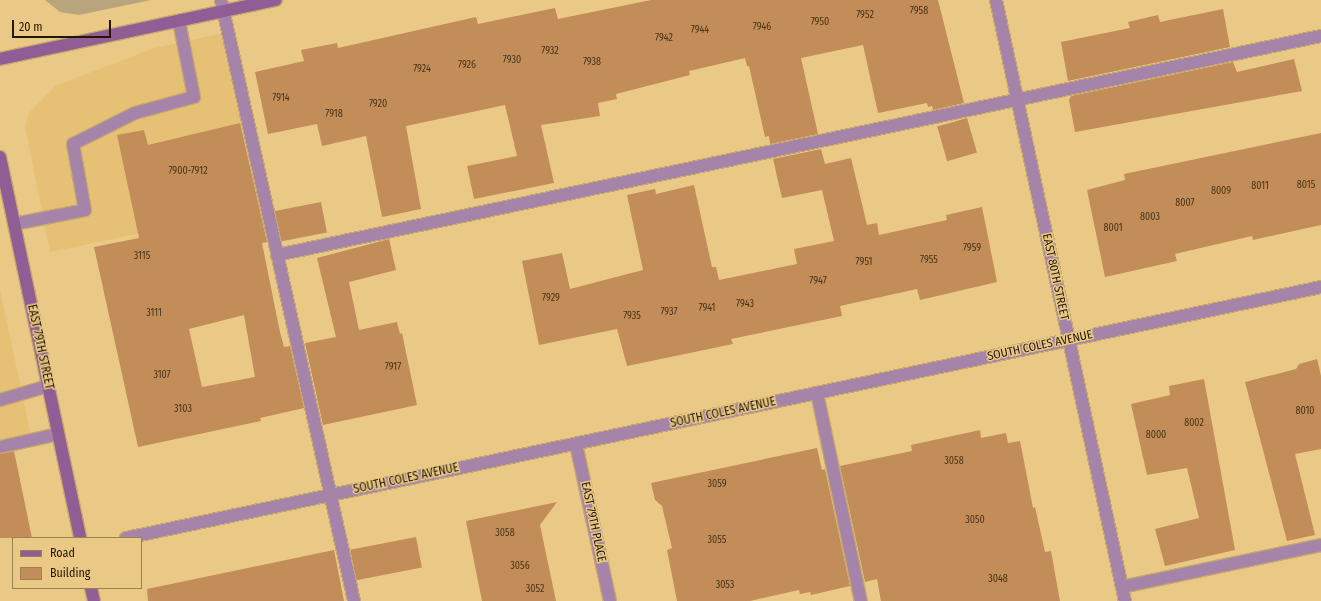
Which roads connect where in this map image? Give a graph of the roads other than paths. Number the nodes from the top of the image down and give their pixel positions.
1 (276, 0) edge
2 (996, 0) edge
3 (222, 6) edge
4 (179, 21) junction
5 (1321, 36) edge
6 (0, 59) edge
7 (1018, 101) junction
8 (0, 157) edge
9 (14, 224) junction
10 (277, 255) junction
11 (1321, 287) edge
12 (1069, 340) junction
13 (48, 386) junction
14 (817, 393) junction
15 (0, 400) edge
16 (58, 434) junction
17 (576, 444) junction
18 (0, 447) edge
19 (331, 495) junction
20 (80, 537) edge
21 (131, 537) edge
22 (1321, 545) edge
23 (1122, 587) junction
24 (91, 589) edge
25 (94, 601) edge
26 (354, 601) edge
27 (610, 601) edge
28 (862, 601) edge
29 (1125, 601) edge

1 - 3 main road
2 - 7 street, EAST 80TH STREET
3 - 4 main road
3 - 10 street
4 - 6 main road
4 - 9 street
5 - 7 street
7 - 10 street
7 - 12 street, EAST 80TH STREET
8 - 9 main road, EAST 79TH STREET
9 - 13 main road, EAST 79TH STREET
10 - 19 street
11 - 12 street, SOUTH COLES AVENUE
12 - 14 street, SOUTH COLES AVENUE
12 - 23 street, EAST 80TH STREET
13 - 15 street
13 - 16 main road, EAST 79TH STREET
14 - 17 street, SOUTH COLES AVENUE
14 - 28 street
16 - 18 street
16 - 20 main road, EAST 79TH STREET
17 - 19 street, SOUTH COLES AVENUE
17 - 27 street, EAST 79TH PLACE
19 - 21 street, SOUTH COLES AVENUE
19 - 26 street
22 - 23 street
23 - 29 street, EAST 80TH STREET
24 - 25 main road

